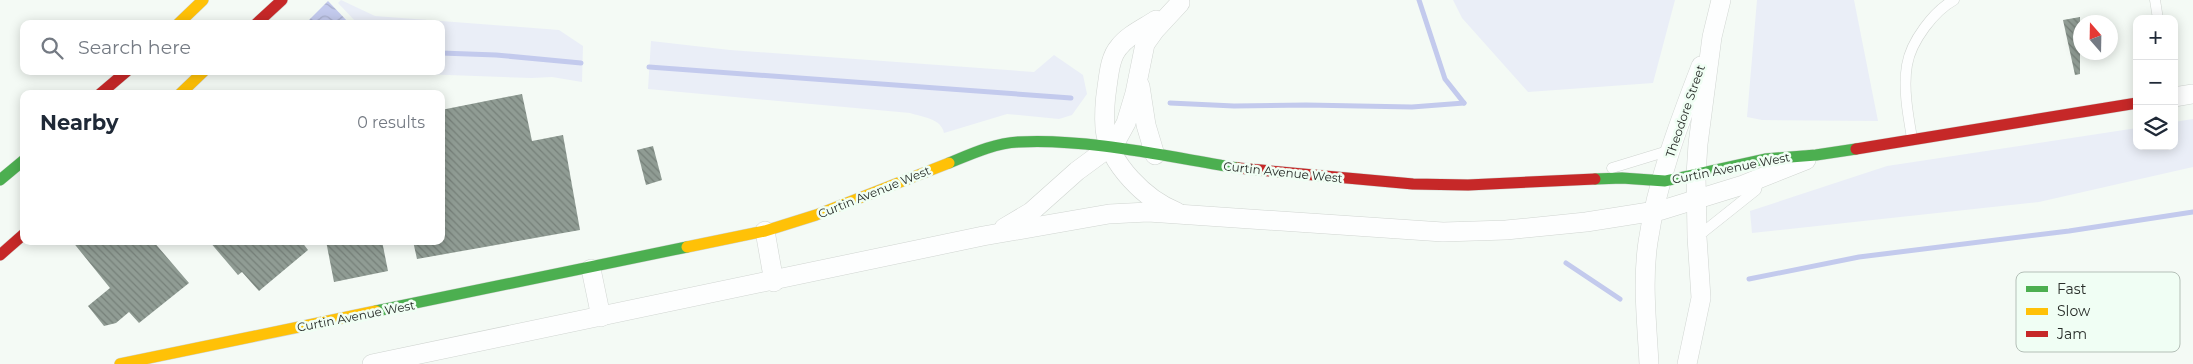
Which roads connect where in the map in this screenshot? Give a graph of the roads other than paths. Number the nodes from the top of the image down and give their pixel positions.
1 (203, 0) edge
2 (282, 0) edge
3 (1721, 0) edge
4 (1954, 0) edge
5 (2154, 0) edge
6 (1182, 1) edge
7 (2157, 15) edge
8 (182, 20) edge
9 (260, 20) edge
10 (1712, 37) junction
11 (1141, 67) junction
12 (121, 75) edge
13 (200, 75) edge
14 (105, 90) edge
15 (184, 90) edge
16 (2193, 94) edge
17 (2178, 96) edge
18 (2133, 104) edge
19 (1912, 139) junction
20 (1110, 148) junction
21 (1671, 150) junction
22 (1155, 155) junction
23 (1816, 156) junction
24 (20, 163) edge
25 (1696, 175) junction
26 (1759, 178) junction
27 (1598, 179) junction
28 (0, 180) edge
29 (1662, 181) junction
30 (1696, 201) junction
31 (1654, 212) junction
32 (1190, 216) junction
33 (765, 231) junction
34 (983, 236) junction
35 (1697, 237) junction
36 (20, 238) edge
37 (0, 256) edge
38 (591, 269) junction
39 (774, 282) junction
40 (601, 318) junction
41 (120, 364) edge
42 (372, 364) edge
43 (1649, 364) edge
44 (1687, 364) edge

1 - 8 main road
2 - 9 main road
3 - 10 street, Theodore Street
4 - 19 lane
5 - 7 lane
6 - 11 street
6 - 20 street
10 - 21 street, Theodore Street
10 - 25 street, Theodore Street
11 - 20 street
11 - 22 street
12 - 14 main road
13 - 15 main road
16 - 17 street
18 - 19 main road, Curtin Avenue West
19 - 23 main road, Curtin Avenue West
20 - 22 main road, Curtin Avenue West
20 - 32 street
20 - 33 main road, Curtin Avenue West
20 - 34 street
21 - 27 lane
21 - 29 street, Theodore Street
22 - 27 main road, Curtin Avenue West
23 - 25 main road, Curtin Avenue West
23 - 26 street, Curtin Avenue West
24 - 28 main road
25 - 29 main road, Curtin Avenue West
25 - 30 street, Theodore Street
26 - 30 street, Curtin Avenue West
26 - 35 lane
27 - 29 main road, Curtin Avenue West
29 - 31 street, Theodore Street
30 - 31 street, Curtin Avenue West
30 - 35 street, Theodore Street
31 - 32 street, Curtin Avenue West
31 - 43 street, Theodore Street
32 - 34 street, Curtin Avenue West
33 - 38 main road, Curtin Avenue West
33 - 39 street
34 - 39 street, Curtin Avenue West
35 - 44 street, Theodore Street
36 - 37 main road
38 - 40 street
38 - 41 main road, Curtin Avenue West
39 - 40 street, Curtin Avenue West
40 - 42 street, Curtin Avenue West

